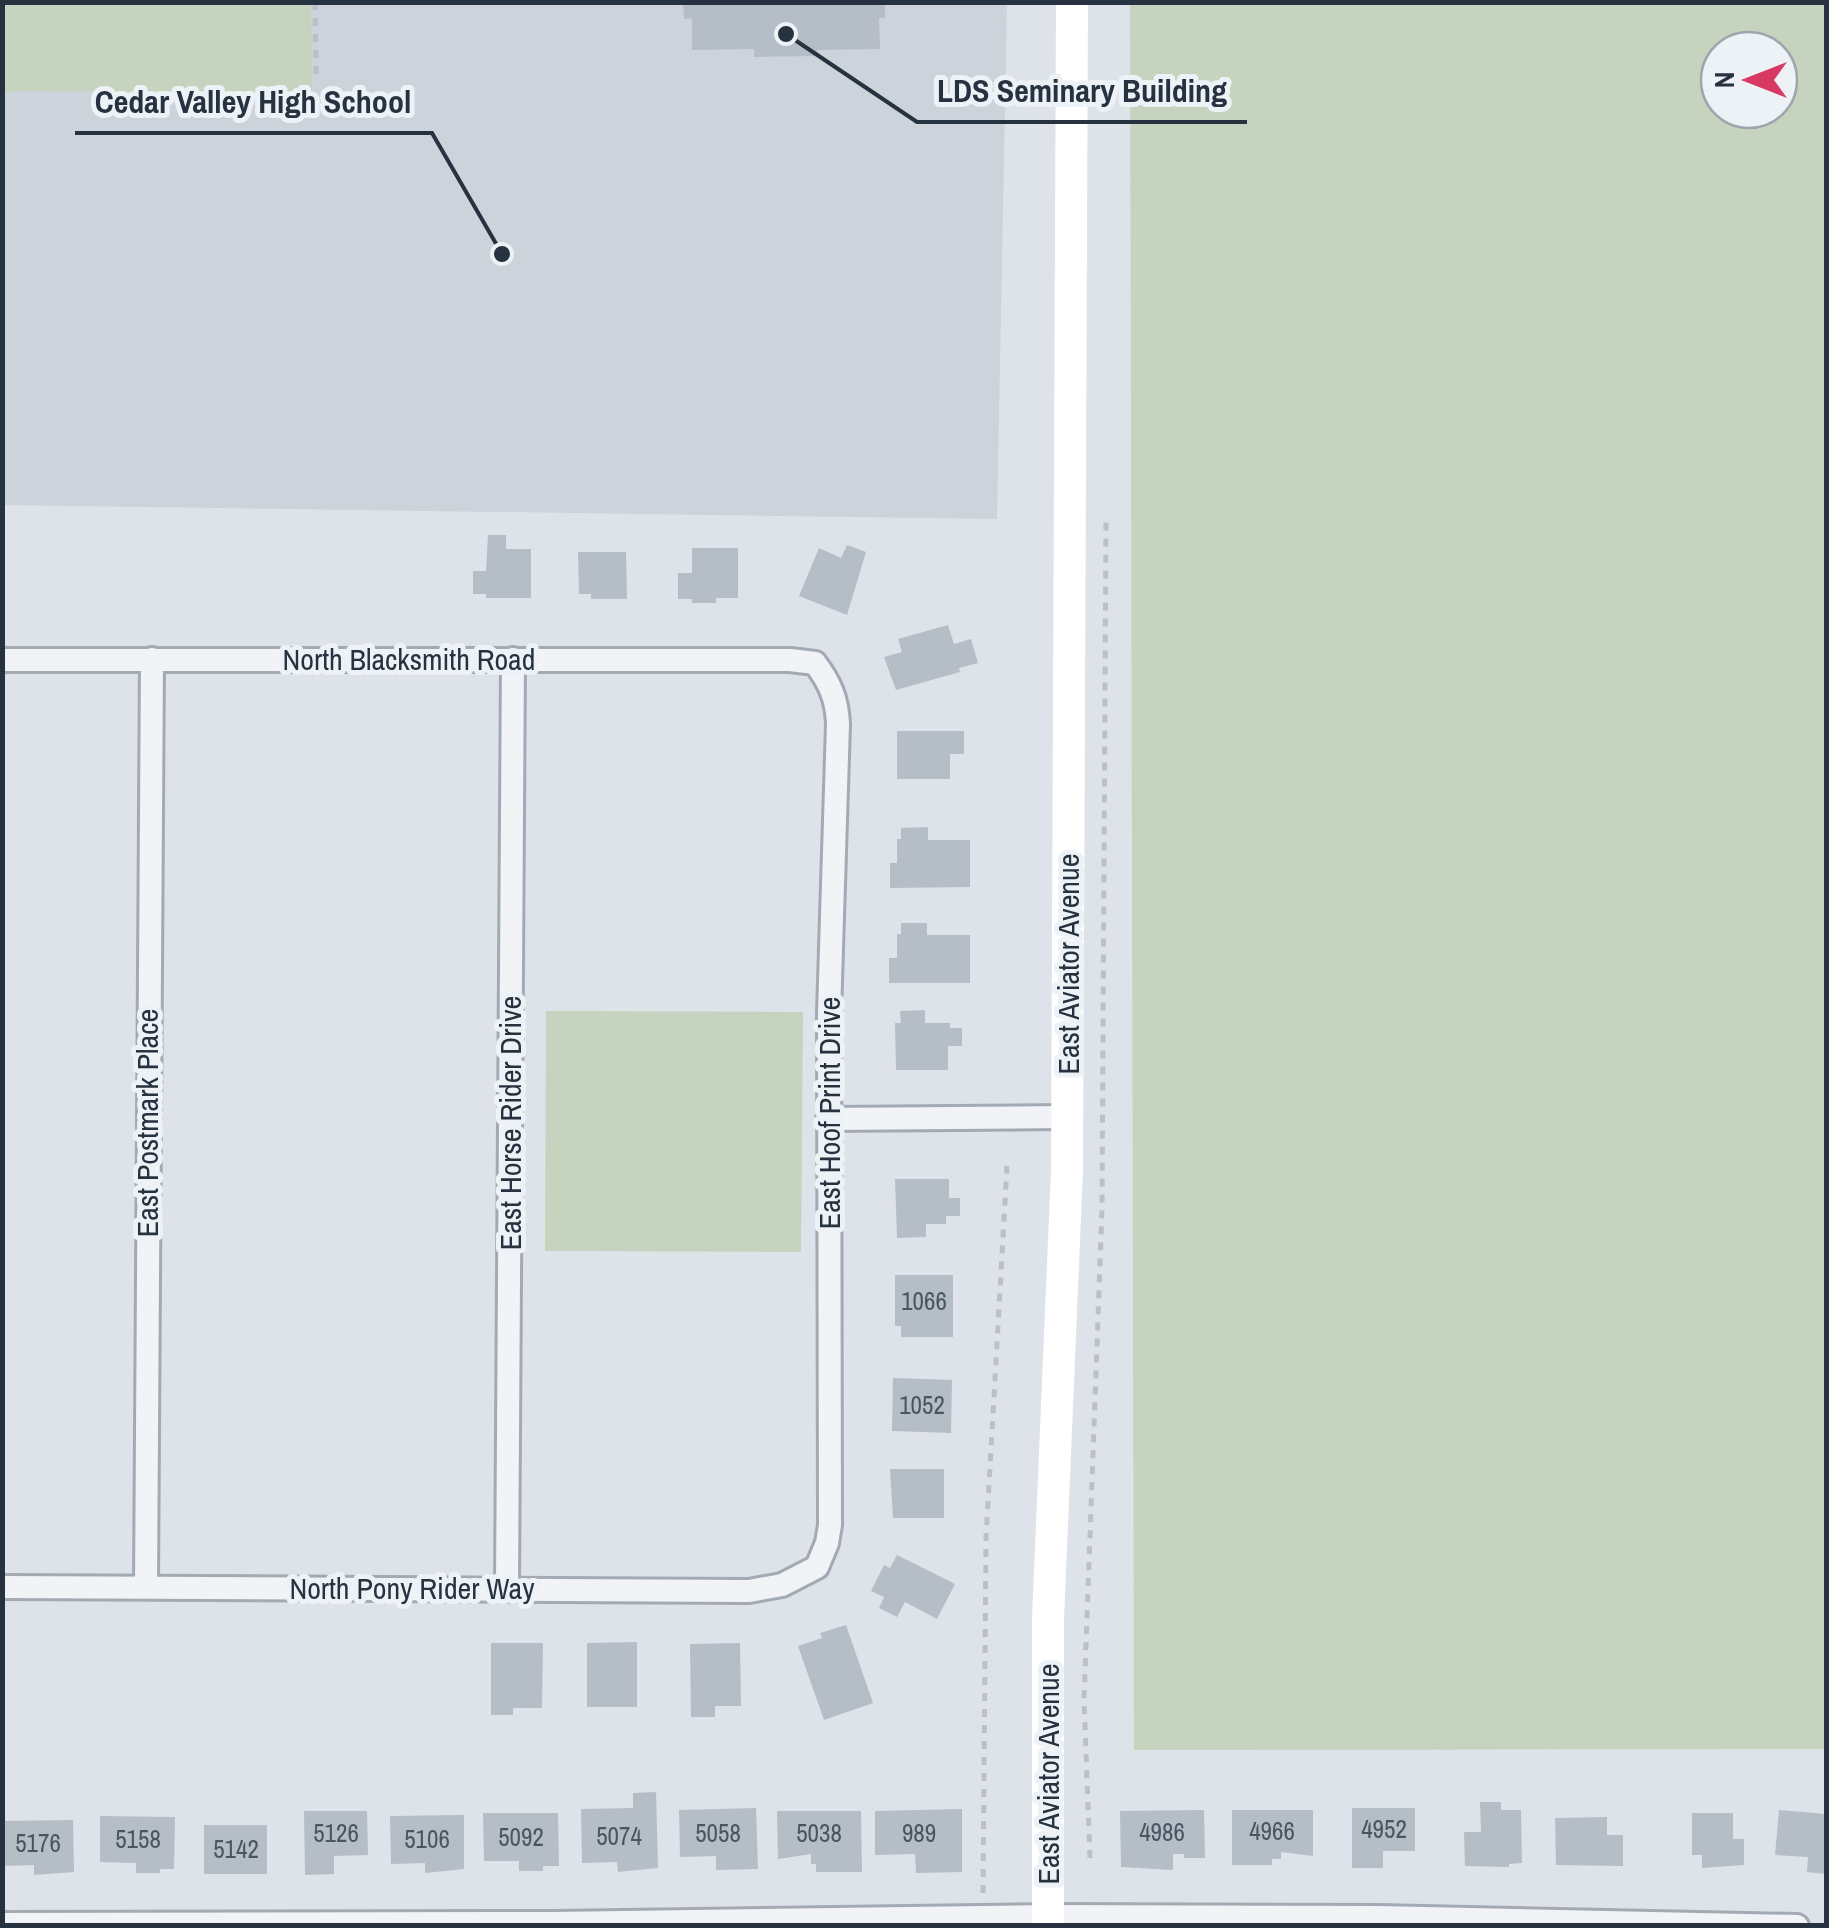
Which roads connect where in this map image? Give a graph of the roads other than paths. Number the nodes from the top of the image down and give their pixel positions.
1 (1072, 2) edge
2 (514, 658) junction
3 (152, 659) junction
4 (2, 660) edge
5 (816, 663) joint
6 (1067, 1118) junction
7 (828, 1119) junction
8 (817, 1567) joint
9 (2, 1587) edge
10 (146, 1587) junction
11 (507, 1588) junction
12 (1048, 1921) edge
13 (2, 1924) edge
14 (554, 1924) edge
15 (1797, 1926) edge

1 - 6 street, East Aviator Avenue
2 - 3 street, North Blacksmith Road
2 - 5 street, North Blacksmith Road
2 - 11 street, East Horse Rider Drive
3 - 4 street, North Blacksmith Road
3 - 10 street, East Postmark Place
5 - 7 street, East Hoof Print Drive
6 - 7 street
6 - 12 street, East Aviator Avenue
7 - 8 street, East Hoof Print Drive
8 - 11 street, North Pony Rider Way
9 - 10 street, North Pony Rider Way
10 - 11 street, North Pony Rider Way
12 - 14 street
12 - 15 street
13 - 14 street

